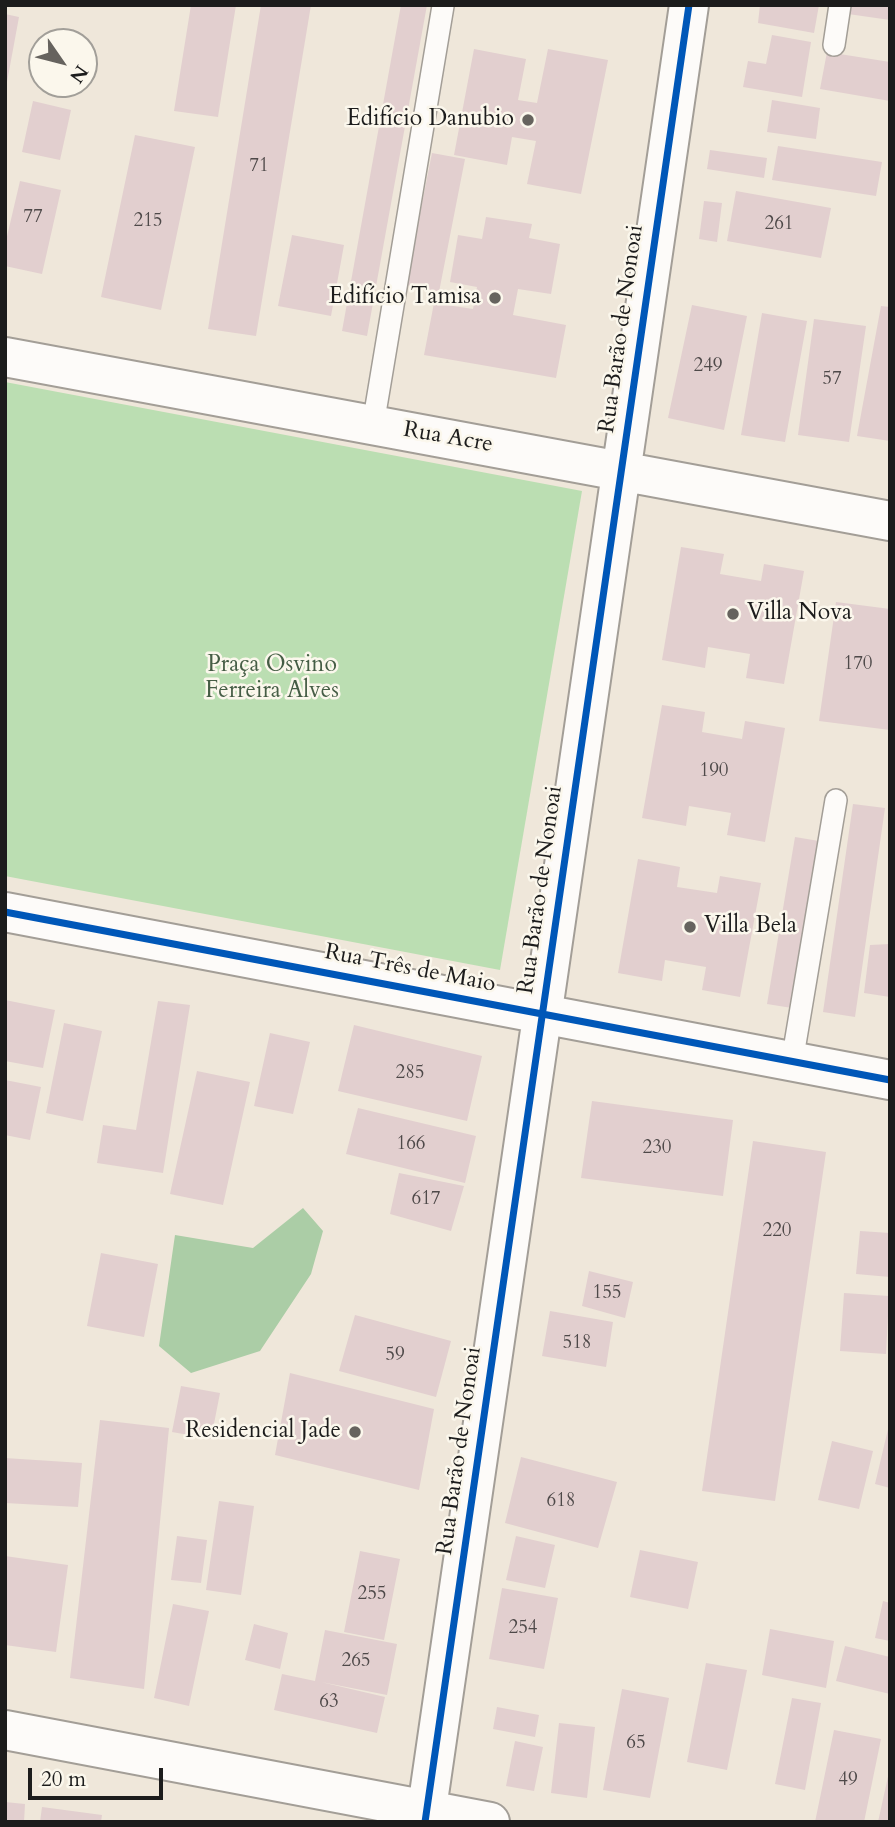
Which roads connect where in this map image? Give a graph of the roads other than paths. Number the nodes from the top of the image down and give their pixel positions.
1 (689, 5) edge
2 (840, 5) edge
3 (443, 6) edge
4 (834, 44) dead end
5 (5, 357) edge
6 (373, 425) junction
7 (621, 470) junction
8 (890, 521) edge
9 (836, 800) dead end
10 (5, 912) edge
11 (543, 1014) junction
12 (792, 1062) junction
13 (890, 1080) edge
14 (5, 1730) edge
15 (426, 1816) edge
16 (490, 1822) edge

1 - 7 street, Rua Barão de Nonoai
2 - 4 lane
3 - 6 lane
5 - 6 street, Rua Acre
6 - 7 street, Rua Acre
7 - 8 street, Rua Acre
7 - 11 street, Rua Barão de Nonoai
9 - 12 lane
10 - 11 street, Rua Três de Maio
11 - 12 street, Rua Três de Maio
11 - 15 street, Rua Barão de Nonoai
12 - 13 street, Rua Três de Maio
14 - 15 street
15 - 16 street

